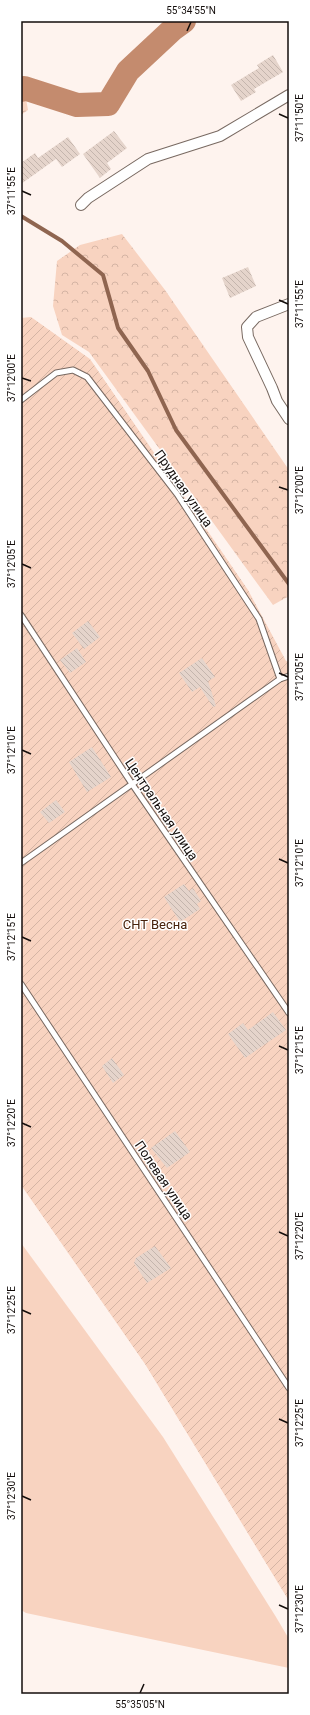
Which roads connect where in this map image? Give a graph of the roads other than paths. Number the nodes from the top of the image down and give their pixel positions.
1 (289, 95) edge
2 (81, 205) dead end
3 (289, 304) edge
4 (21, 400) edge
5 (289, 419) edge
6 (21, 615) edge
7 (289, 676) edge
8 (280, 679) junction
9 (132, 784) junction
10 (21, 863) edge
11 (21, 984) edge
12 (289, 1013) edge
13 (289, 1388) edge

1 - 2 street
3 - 5 street
4 - 8 lane, Прудная улица
6 - 9 lane, Центральная улица
7 - 8 lane
8 - 9 lane
9 - 10 lane
9 - 12 lane, Центральная улица
11 - 13 lane, Полевая улица

